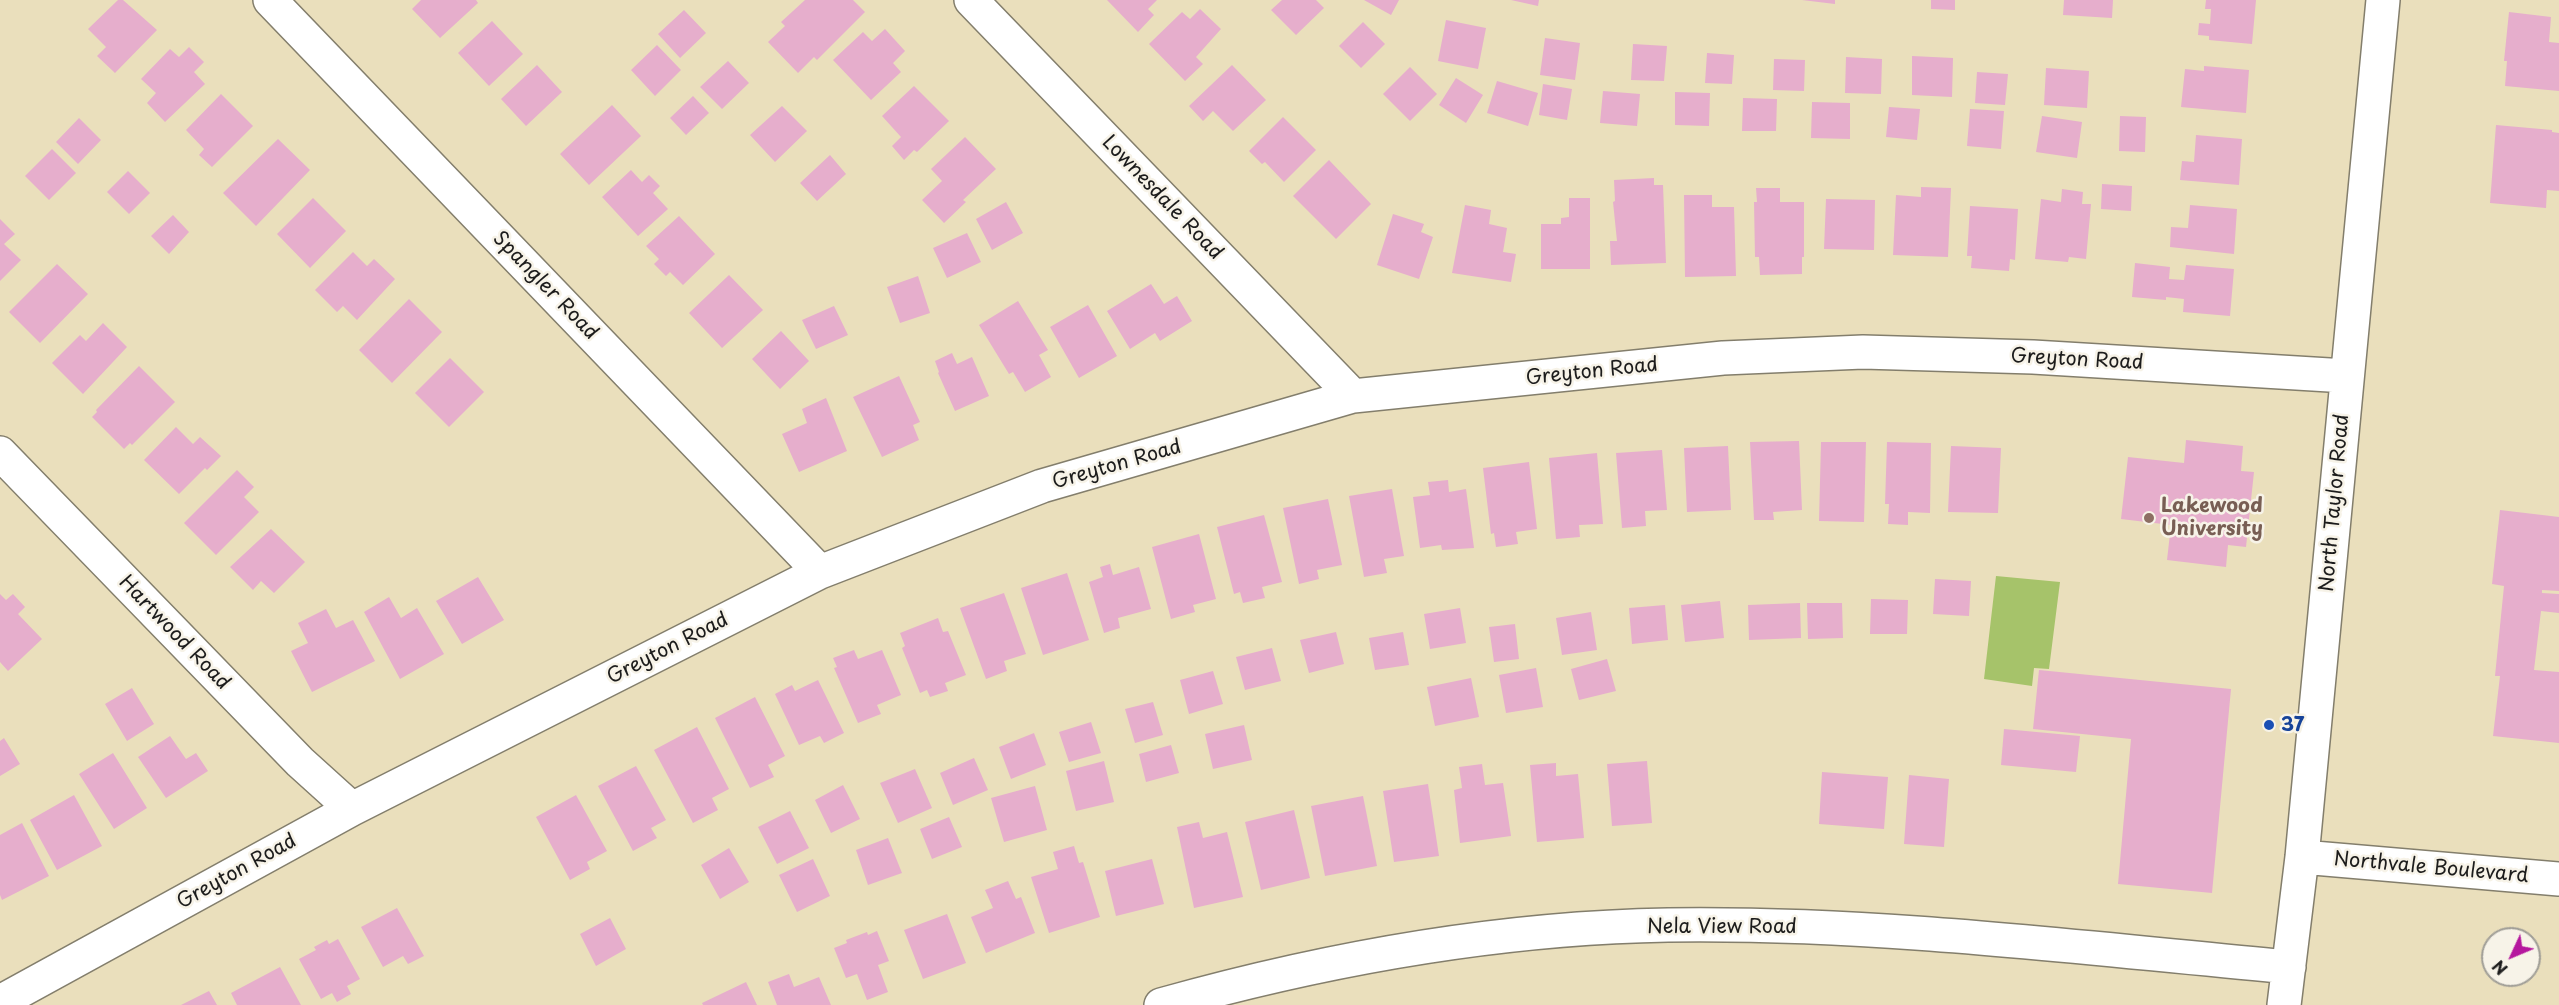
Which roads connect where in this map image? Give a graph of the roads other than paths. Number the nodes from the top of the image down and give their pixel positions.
1 (270, 0) edge
2 (971, 0) edge
3 (2383, 0) edge
4 (2346, 376) junction
5 (1353, 396) junction
6 (0, 453) edge
7 (820, 572) junction
8 (352, 809) junction
9 (2302, 857) junction
10 (2559, 879) edge
11 (2289, 967) junction
12 (0, 1002) edge
13 (1161, 1005) edge
14 (2284, 1005) edge

1 - 7 street, Spangler Road
2 - 5 street, Lownesdale Road
3 - 4 street, North Taylor Road
4 - 5 street, Greyton Road
4 - 9 street, North Taylor Road
5 - 7 street, Greyton Road
6 - 8 street, Hartwood Road
7 - 8 street, Greyton Road
8 - 12 street, Greyton Road
9 - 10 street, Northvale Boulevard
9 - 11 street, North Taylor Road
11 - 13 street, Nela View Road
11 - 14 street, North Taylor Road

